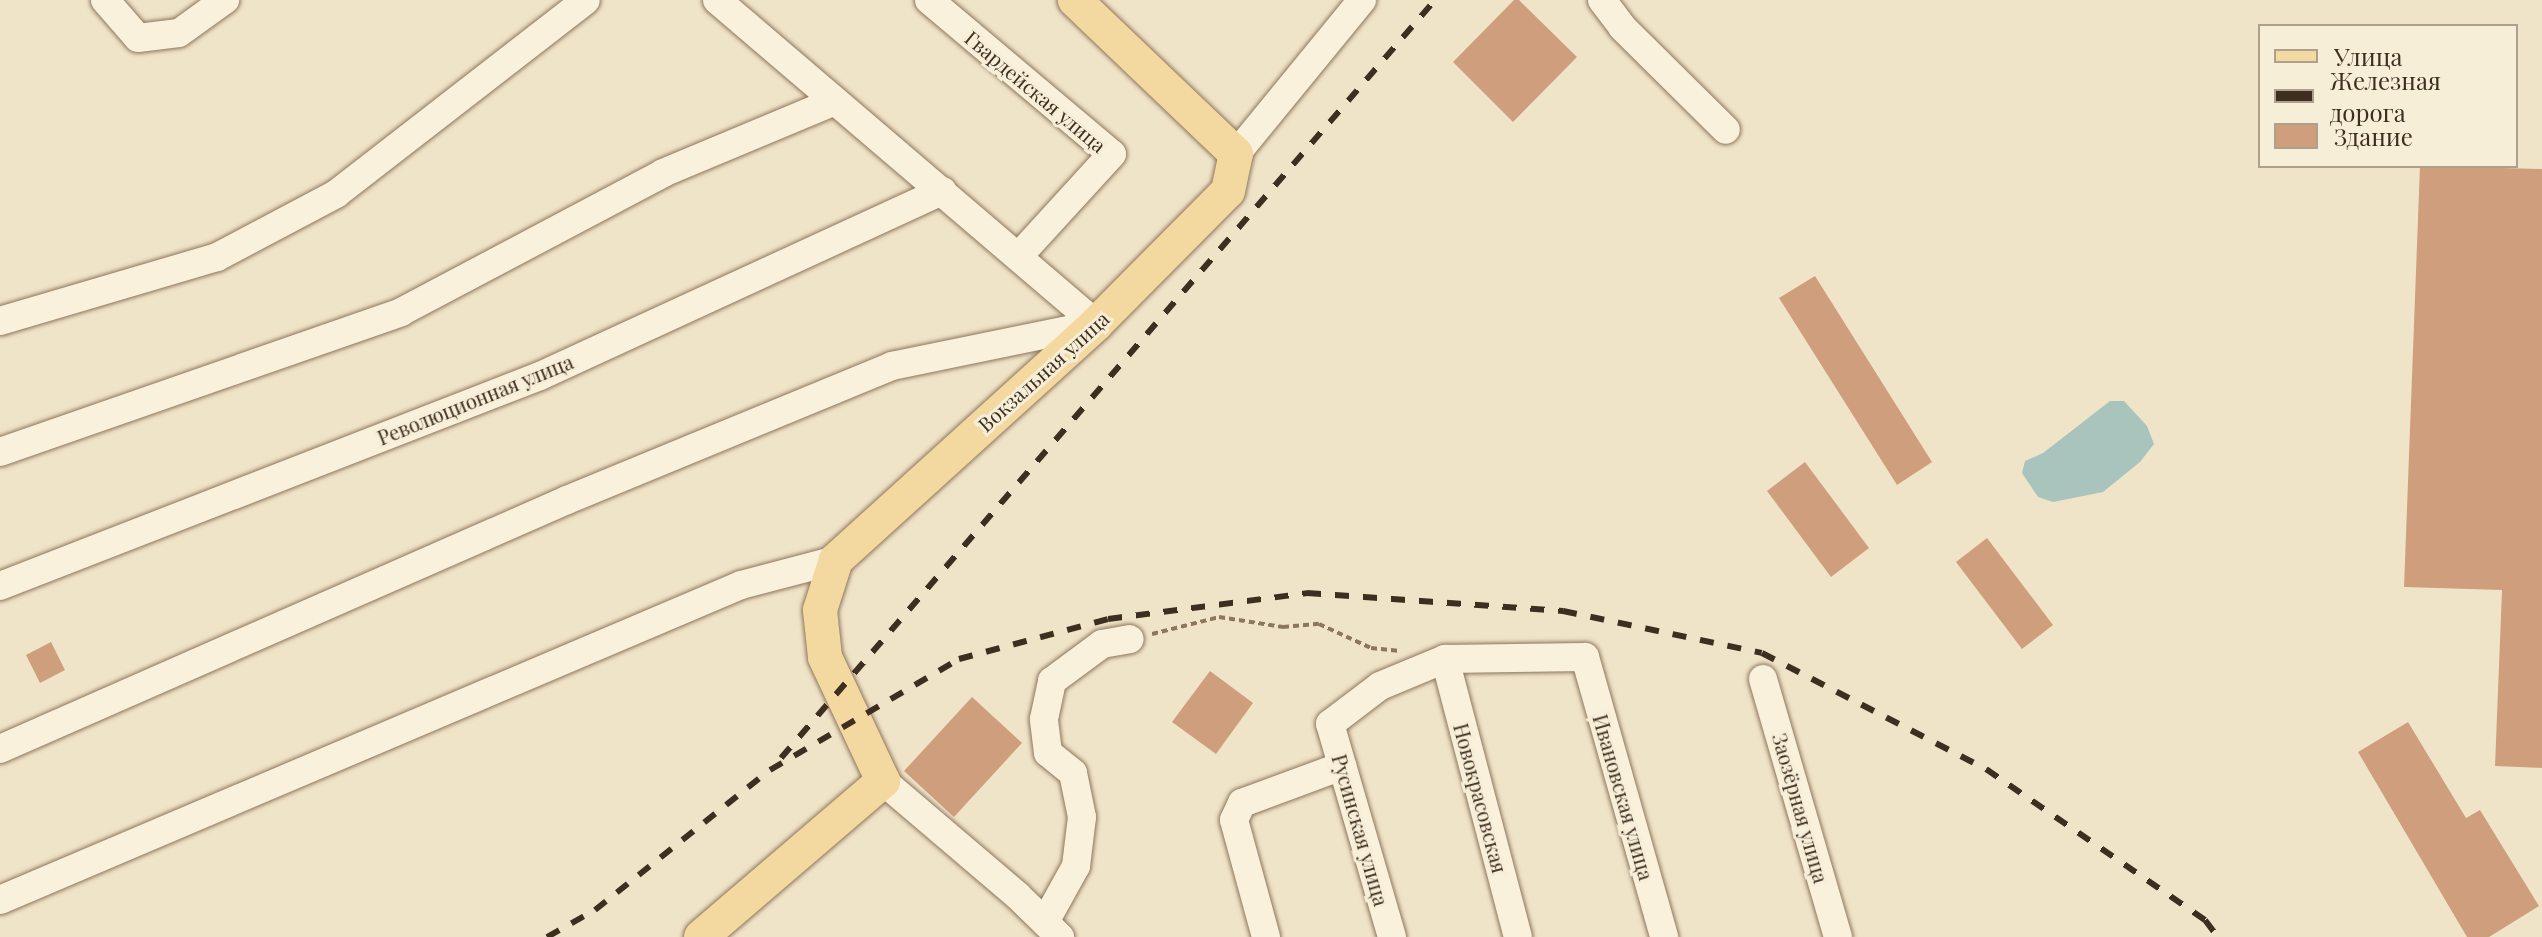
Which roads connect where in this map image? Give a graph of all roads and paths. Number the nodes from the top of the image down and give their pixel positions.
1 (225, 0) edge
2 (586, 0) edge
3 (717, 0) edge
4 (929, 0) edge
5 (1075, 0) edge
6 (1362, 0) edge
7 (1602, 0) edge
8 (109, 6) edge
9 (835, 101) junction
10 (1726, 130) dead end
11 (1236, 154) junction
12 (942, 191) junction
13 (1018, 257) junction
14 (0, 321) edge
15 (1096, 324) junction
16 (0, 452) edge
17 (836, 560) junction
18 (0, 586) edge
19 (1130, 639) joint
20 (1445, 659) junction
21 (1763, 679) dead end
22 (0, 749) edge
23 (1342, 766) junction
24 (883, 781) junction
25 (0, 900) edge
26 (1053, 929) edge
27 (701, 937) edge
28 (1266, 937) edge
29 (1392, 937) edge
30 (1518, 937) edge
31 (1664, 937) edge
32 (1838, 937) edge

1 - 8 street
2 - 14 street
3 - 9 street
4 - 13 street, Гвардейская улица
5 - 11 main road
6 - 11 street
7 - 10 street
9 - 12 street
9 - 16 street
11 - 15 main road, Вокзальная улица
12 - 13 street
12 - 18 street, Революционная улица
13 - 15 street
15 - 17 main road, Вокзальная улица
15 - 22 street
17 - 24 main road
17 - 25 street
19 - 20 path
19 - 26 street
20 - 23 street, Русинская улица
20 - 30 street, Новокрасовская
20 - 31 street, Ивановская улица
21 - 32 street, Заозёрная улица
23 - 28 street
23 - 29 street, Русинская улица
24 - 26 street
24 - 27 main road

